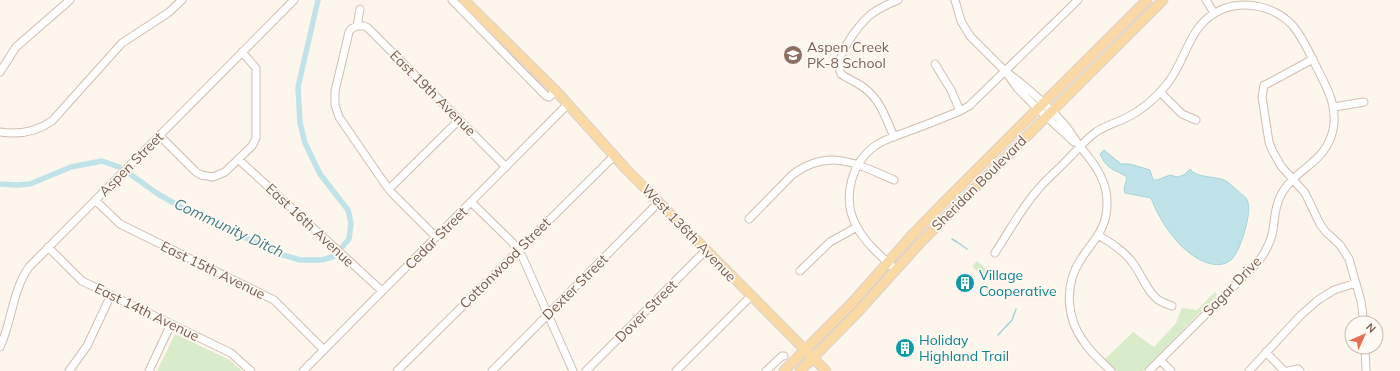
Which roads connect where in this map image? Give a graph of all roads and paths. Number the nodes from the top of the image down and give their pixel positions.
1 (70, 0) edge
2 (182, 0) edge
3 (294, 0) edge
4 (452, 0) edge
5 (464, 0) edge
6 (898, 0) edge
7 (955, 0) edge
8 (1147, 0) edge
9 (1163, 0) edge
10 (1206, 0) edge
11 (1074, 1) edge
12 (1252, 3) edge
13 (360, 9) dead end
14 (1214, 13) junction
15 (357, 26) junction
16 (242, 52) junction
17 (1313, 59) junction
18 (935, 64) dead end
19 (1005, 71) junction
20 (0, 72) edge
21 (556, 91) junction
22 (1160, 92) junction
23 (1364, 102) dead end
24 (568, 104) junction
25 (1040, 106) junction
26 (1334, 107) junction
27 (960, 111) junction
28 (1048, 114) junction
29 (459, 120) junction
30 (1196, 120) dead end
31 (0, 132) edge
32 (160, 135) junction
33 (894, 137) junction
34 (1080, 147) junction
35 (614, 156) junction
36 (238, 159) junction
37 (858, 165) junction
38 (506, 167) junction
39 (1293, 179) junction
40 (894, 180) dead end
41 (389, 190) junction
42 (96, 200) junction
43 (471, 202) junction
44 (659, 202) junction
45 (748, 219) dead end
46 (857, 227) junction
47 (1098, 235) junction
48 (436, 238) junction
49 (48, 247) junction
50 (518, 250) junction
51 (705, 250) junction
52 (996, 253) dead end
53 (887, 262) junction
54 (896, 270) junction
55 (800, 271) dead end
56 (1356, 283) junction
57 (382, 291) junction
58 (111, 295) junction
59 (751, 296) junction
60 (1172, 306) dead end
61 (548, 314) junction
62 (1363, 315) edge
63 (171, 324) junction
64 (0, 347) edge
65 (324, 350) junction
66 (805, 350) junction
67 (1266, 352) junction
68 (1365, 355) edge
69 (784, 356) dead end
70 (813, 358) junction
71 (1160, 360) junction
72 (68, 371) edge
73 (149, 371) edge
74 (250, 371) edge
75 (303, 371) edge
76 (397, 371) edge
77 (492, 371) edge
78 (573, 371) edge
79 (586, 371) edge
80 (676, 371) edge
81 (766, 371) edge
82 (784, 371) edge
83 (800, 371) edge
84 (826, 371) edge
85 (1111, 371) edge
86 (1149, 371) edge
87 (1171, 371) edge
88 (1249, 371) edge
89 (1284, 371) edge
90 (1288, 371) edge
91 (1300, 371) edge
92 (1366, 371) edge

1 - 20 street
2 - 31 street
3 - 16 street, Aspen Street
4 - 21 street
5 - 21 main road, West 136th Avenue
6 - 33 street
7 - 19 street
8 - 25 main road, Sheridan Boulevard
9 - 28 main road, Sheridan Boulevard
10 - 14 street
11 - 19 street
12 - 14 street
12 - 17 street
13 - 15 street
14 - 22 street
15 - 29 street, East 19th Avenue
15 - 41 street
16 - 32 street, Aspen Street
16 - 36 street
17 - 26 street
17 - 39 street
18 - 27 street
19 - 25 street
19 - 27 street
21 - 24 main road, West 136th Avenue
22 - 30 street
22 - 34 street
23 - 26 street
24 - 35 main road, West 136th Avenue
24 - 38 street, Cedar Street
25 - 28 street
25 - 53 main road, Sheridan Boulevard
26 - 39 street, Sagar Drive
27 - 33 street
28 - 34 street
28 - 54 main road, Sheridan Boulevard
29 - 38 street, East 19th Avenue
29 - 41 street
32 - 36 street
32 - 42 street, Aspen Street
33 - 37 street
34 - 47 street
34 - 52 street
35 - 44 main road, West 136th Avenue
35 - 50 street, Cottonwood Street
36 - 57 street, East 16th Avenue
37 - 40 street
37 - 45 street
37 - 46 street
38 - 43 street, Cedar Street
39 - 56 street
39 - 71 street, Sagar Drive
41 - 48 street
42 - 49 street, Aspen Street
42 - 65 street, East 15th Avenue
43 - 48 street, Cedar Street
43 - 50 street
44 - 51 main road, West 136th Avenue
44 - 61 street, Dexter Street
46 - 53 street
46 - 55 street
47 - 60 street
47 - 85 street
48 - 57 street, Cedar Street
49 - 58 street, East 14th Avenue
49 - 64 street, Aspen Street
50 - 61 street
50 - 76 street, Cottonwood Street
51 - 59 main road, West 136th Avenue
51 - 79 street, Dover Street
53 - 54 street
53 - 66 main road, Sheridan Boulevard
54 - 70 main road, Sheridan Boulevard
56 - 62 street
56 - 67 street
57 - 65 street, Cedar Street
58 - 63 street, East 14th Avenue
58 - 72 street
59 - 66 main road, West 136th Avenue
59 - 80 street
61 - 77 street, Dexter Street
61 - 78 street
63 - 73 street
63 - 74 street, East 14th Avenue
65 - 75 street, Cedar Street
66 - 70 main road, West 136th Avenue
66 - 82 main road, Sheridan Boulevard
67 - 88 street
67 - 89 street
68 - 92 street
69 - 81 street
70 - 83 main road, Sheridan Boulevard
70 - 84 main road, West 136th Avenue
71 - 86 street, Sagar Drive
71 - 87 street
90 - 91 street

